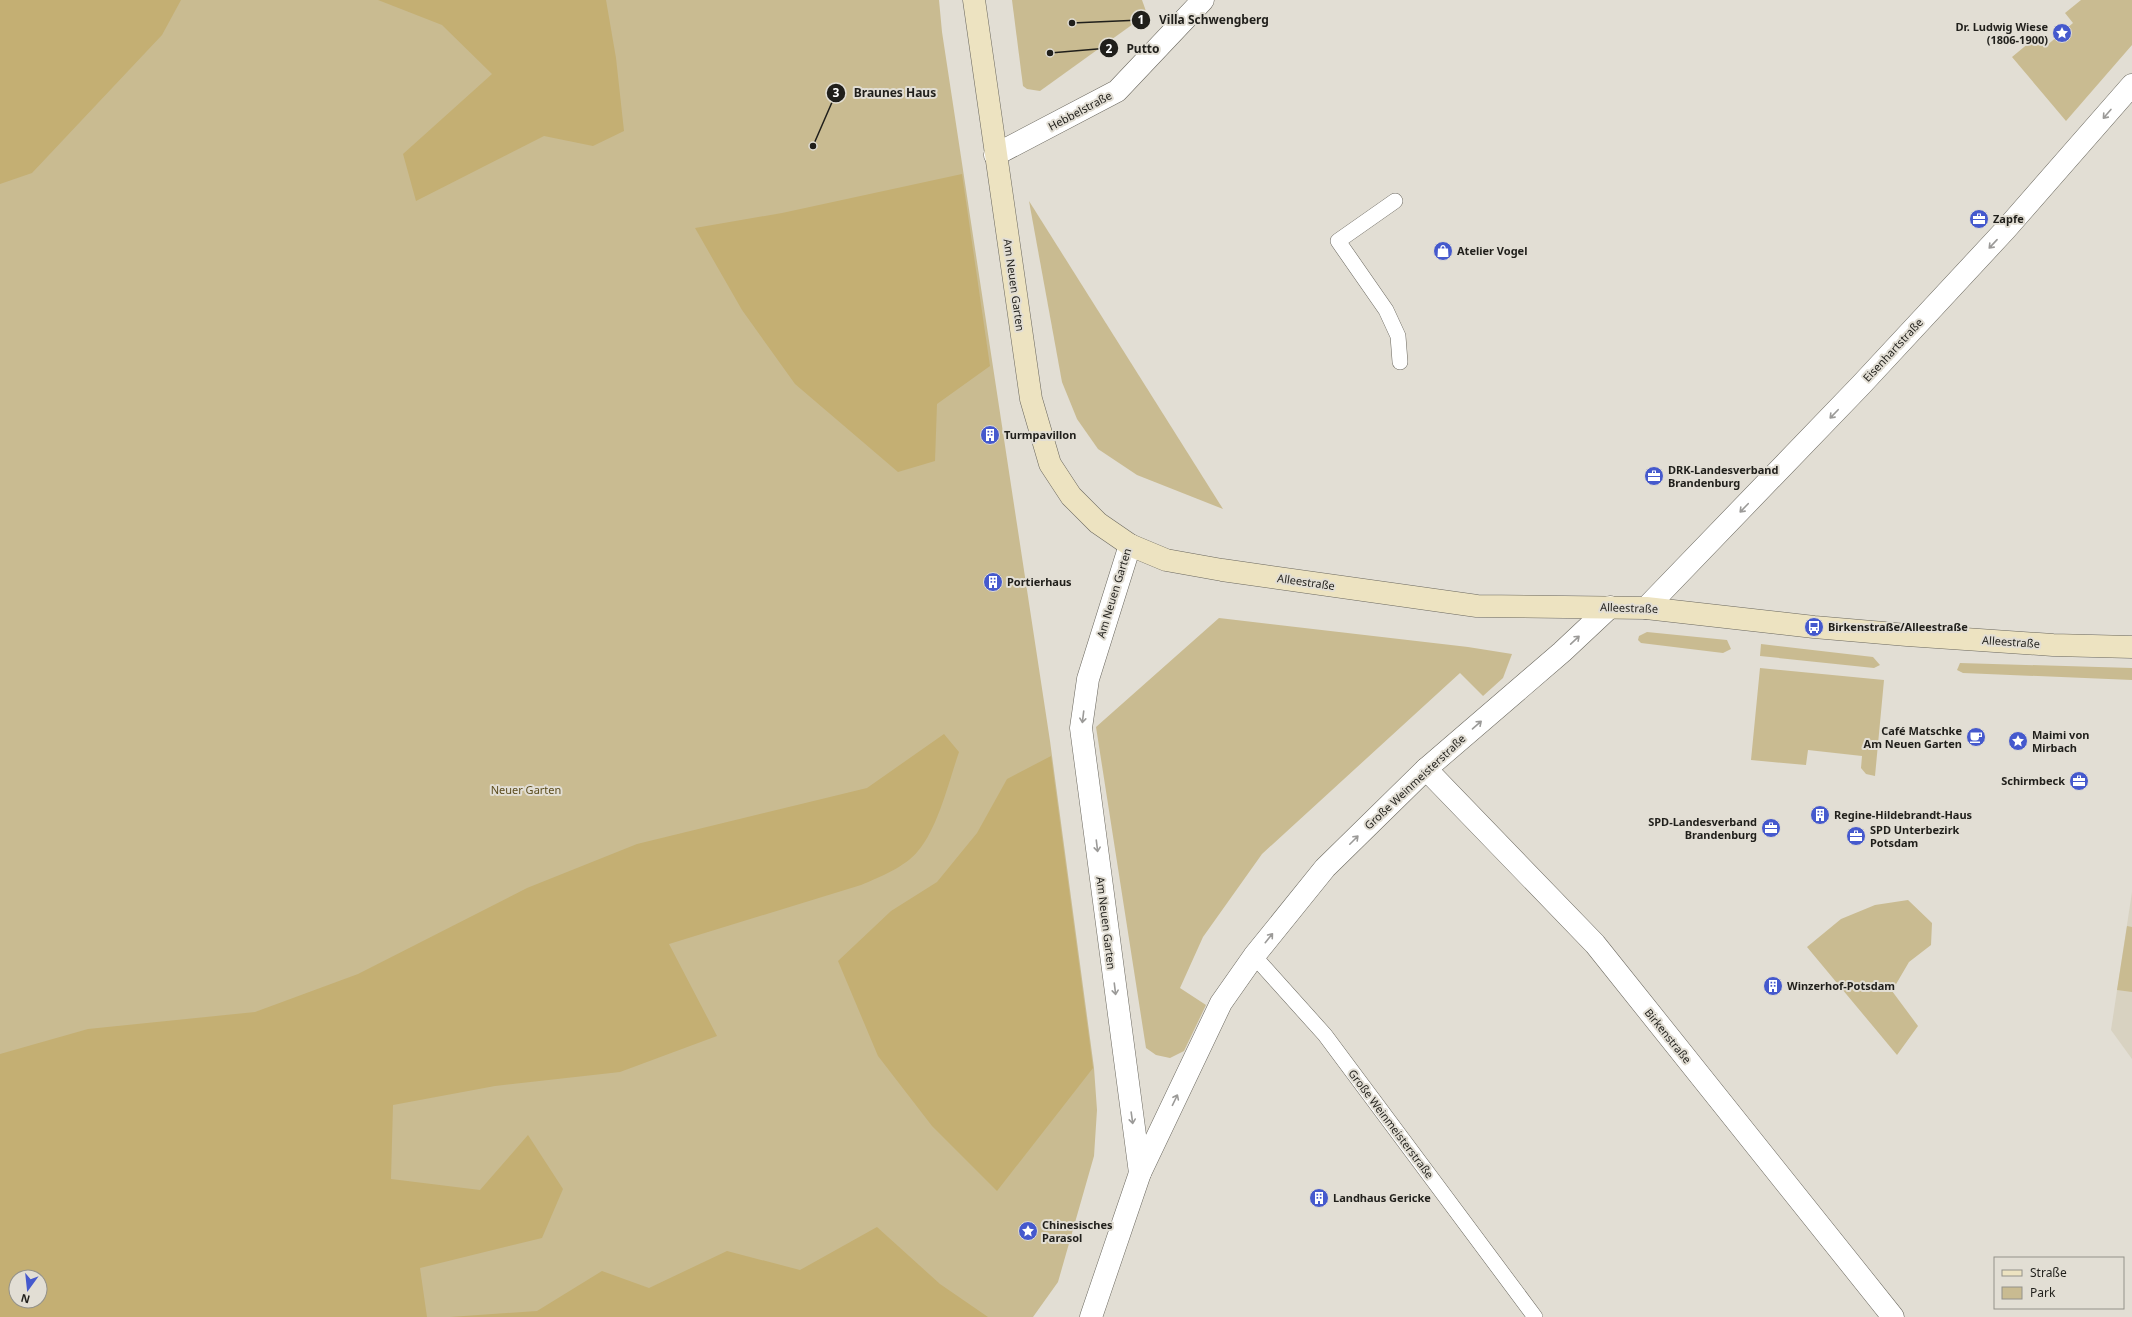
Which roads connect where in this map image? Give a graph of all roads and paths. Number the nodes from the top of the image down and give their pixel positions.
1 (974, 0) edge
2 (1203, 0) edge
3 (2132, 85) edge
4 (995, 155) junction
5 (1395, 201) dead end
6 (1400, 362) dead end
7 (1130, 545) junction
8 (1610, 607) junction
9 (1646, 608) junction
10 (2132, 647) edge
11 (1426, 769) junction
12 (1254, 956) junction
13 (1140, 1173) junction
14 (1089, 1313) edge
15 (1535, 1317) edge
16 (1893, 1317) edge

1 - 4 street, Am Neuen Garten
2 - 4 street, Hebbelstraße
3 -> 9 street, Eisenhartstraße
4 - 7 street, Am Neuen Garten
5 - 6 lane
7 - 8 street, Alleestraße
7 -> 13 street, Am Neuen Garten
8 - 9 street, Alleestraße
11 -> 8 street, Große Weinmeisterstraße
9 - 10 street, Alleestraße
12 -> 11 street, Große Weinmeisterstraße
11 - 16 street, Birkenstraße
13 -> 12 street, Große Weinmeisterstraße
12 - 15 lane, Große Weinmeisterstraße
13 - 14 street, Große Weinmeisterstraße

